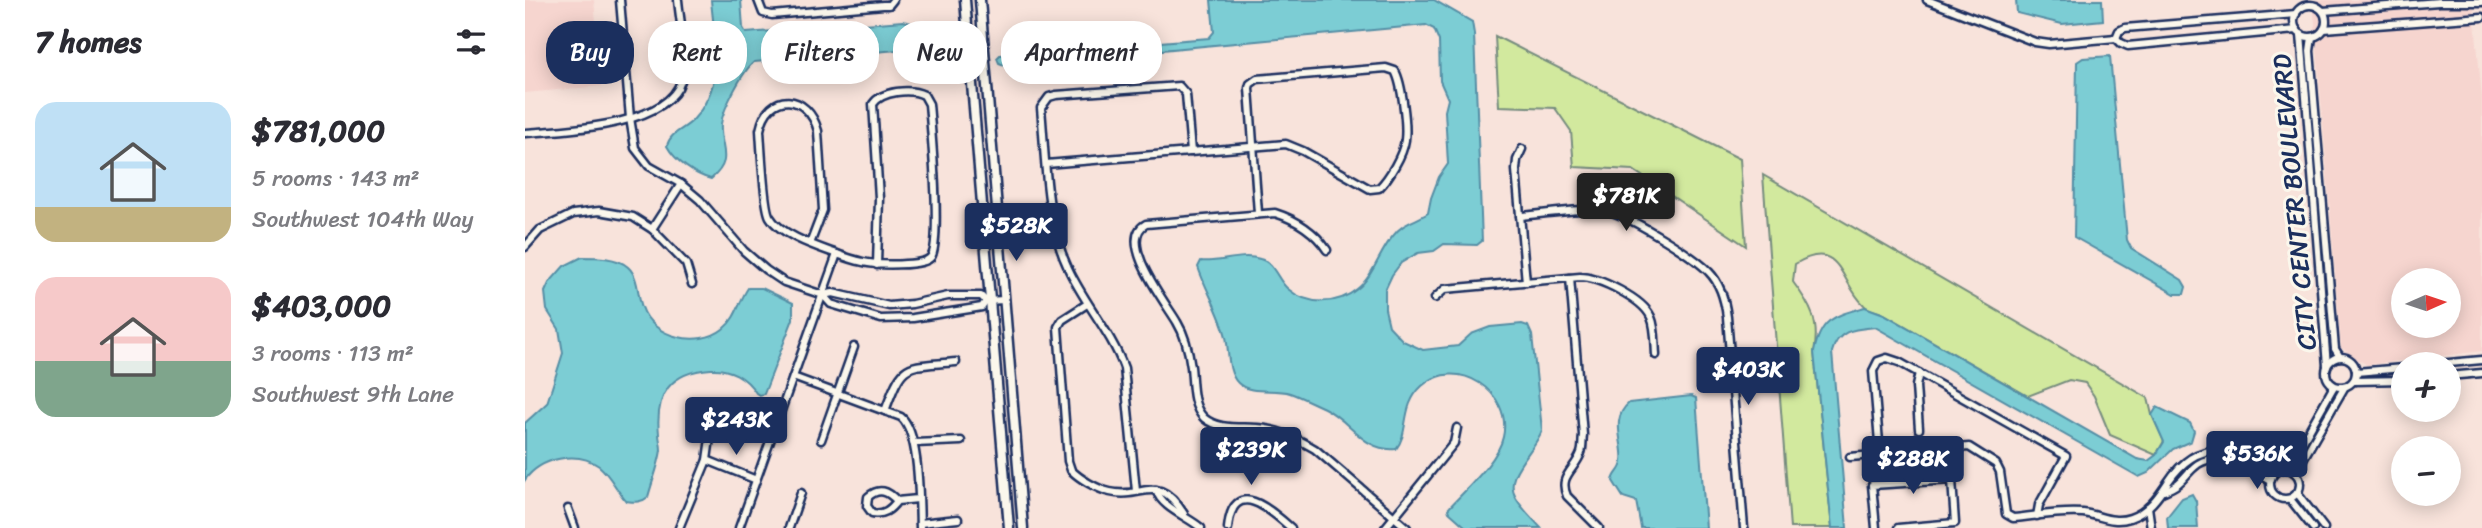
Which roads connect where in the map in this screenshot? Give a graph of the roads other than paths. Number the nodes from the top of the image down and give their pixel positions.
1 (620, 0) edge
2 (678, 0) edge
3 (758, 0) edge
4 (893, 0) edge
5 (965, 0) edge
6 (980, 0) edge
7 (1927, 0) edge
8 (2296, 0) edge
9 (2482, 2) edge
10 (2308, 3) edge
11 (2323, 11) junction
12 (2296, 14) junction
13 (2482, 17) edge
14 (2325, 29) junction
15 (2299, 32) junction
16 (2312, 37) junction
17 (2116, 38) junction
18 (630, 118) junction
19 (525, 133) edge
20 (1253, 148) junction
21 (1523, 149) dead end
22 (1191, 152) junction
23 (1047, 164) junction
24 (681, 184) junction
25 (2322, 197) junction
26 (2313, 198) junction
27 (1258, 213) junction
28 (1520, 216) junction
29 (652, 229) junction
30 (810, 244) junction
31 (525, 247) edge
32 (1327, 250) dead end
33 (837, 254) junction
34 (877, 265) junction
35 (1570, 278) junction
36 (1526, 282) junction
37 (692, 284) dead end
38 (823, 295) junction
39 (1435, 298) dead end
40 (1004, 300) junction
41 (988, 301) junction
42 (1087, 304) junction
43 (889, 306) junction
44 (888, 319) junction
45 (854, 347) dead end
46 (1656, 355) dead end
47 (2340, 357) junction
48 (2482, 360) edge
49 (956, 362) dead end
50 (2461, 362) edge
51 (2327, 366) junction
52 (2391, 369) edge
53 (2356, 372) junction
54 (1919, 373) junction
55 (2482, 373) edge
56 (2461, 375) edge
57 (793, 377) junction
58 (2391, 380) edge
59 (2354, 381) junction
60 (2334, 386) junction
61 (2344, 388) junction
62 (837, 394) junction
63 (885, 411) junction
64 (713, 416) dead end
65 (1457, 428) dead end
66 (1919, 429) dead end
67 (821, 440) dead end
68 (961, 441) dead end
69 (915, 443) junction
70 (1880, 454) junction
71 (1850, 457) dead end
72 (707, 460) junction
73 (2287, 469) junction
74 (2275, 472) junction
75 (2295, 474) junction
76 (754, 479) junction
77 (2270, 480) junction
78 (1136, 491) junction
79 (2162, 492) junction
80 (801, 493) dead end
81 (2297, 493) junction
82 (2044, 495) junction
83 (918, 499) junction
84 (2290, 499) junction
85 (897, 501) junction
86 (2148, 507) junction
87 (568, 509) dead end
88 (2053, 515) junction
89 (2037, 516) junction
90 (1394, 517) junction
91 (958, 519) dead end
92 (920, 525) edge
93 (575, 528) edge
94 (679, 528) edge
95 (739, 528) edge
96 (789, 528) edge
97 (1009, 528) edge
98 (1023, 528) edge
99 (1201, 528) edge
100 (1228, 528) edge
101 (1291, 528) edge
102 (1385, 528) edge
103 (1406, 528) edge
104 (1599, 528) edge
105 (1744, 528) edge
106 (1876, 528) edge
107 (1898, 528) edge
108 (2151, 528) edge
109 (2313, 528) edge
110 (2324, 528) edge

1 - 18 street
2 - 18 street
3 - 4 street
5 - 41 main road
6 - 40 main road
7 - 17 street
8 - 12 street, CITY CENTER BOULEVARD
9 - 11 street
10 - 11 street
10 - 12 street
11 - 14 street
12 - 15 street
12 - 17 street
13 - 14 street
14 - 16 street
15 - 16 street
15 - 17 street
15 - 26 street, CITY CENTER BOULEVARD
16 - 25 street, CITY CENTER BOULEVARD
18 - 19 street
18 - 24 street
20 - 20 street
20 - 22 street
20 - 27 street
21 - 28 street
22 - 23 street
22 - 23 street
23 - 42 street
24 - 29 street
24 - 38 street
25 - 26 street
25 - 47 street, CITY CENTER BOULEVARD
26 - 51 street, CITY CENTER BOULEVARD
27 - 32 street
27 - 90 street
28 - 36 street
28 - 105 street
29 - 31 street
29 - 37 street
30 - 30 street
30 - 33 street
33 - 34 street
33 - 38 street
34 - 34 street
35 - 36 street
35 - 46 street
35 - 104 street
36 - 39 street
38 - 43 street
38 - 44 street
38 - 57 street
40 - 41 street
40 - 98 main road
41 - 43 street
41 - 44 street
41 - 97 main road
42 - 78 street
42 - 78 street
43 - 44 street
45 - 62 street
47 - 51 street
47 - 53 street
48 - 50 street
49 - 63 street
51 - 60 street
52 - 53 street
53 - 59 street
54 - 66 street
54 - 70 street
54 - 82 street
55 - 56 street
57 - 62 street
57 - 76 street
58 - 59 street
59 - 61 street
60 - 61 street
60 - 73 street, CITY CENTER BOULEVARD
61 - 75 street
62 - 63 street
62 - 67 street
63 - 69 street
64 - 72 street
65 - 90 street
68 - 69 street
69 - 83 street
70 - 71 street
70 - 89 street
72 - 76 street
72 - 94 street
73 - 74 street
73 - 75 street
74 - 77 street
74 - 79 street
75 - 81 street
76 - 95 street
77 - 79 street
77 - 84 street
78 - 99 street
79 - 86 street
80 - 96 street
81 - 84 street
81 - 110 street
82 - 88 street
82 - 89 street
83 - 85 street
83 - 92 street
84 - 109 street
85 - 85 street
86 - 88 street
86 - 108 street
87 - 93 street
88 - 89 street
90 - 102 street
90 - 103 street
91 - 92 street
100 - 101 street
106 - 107 street

